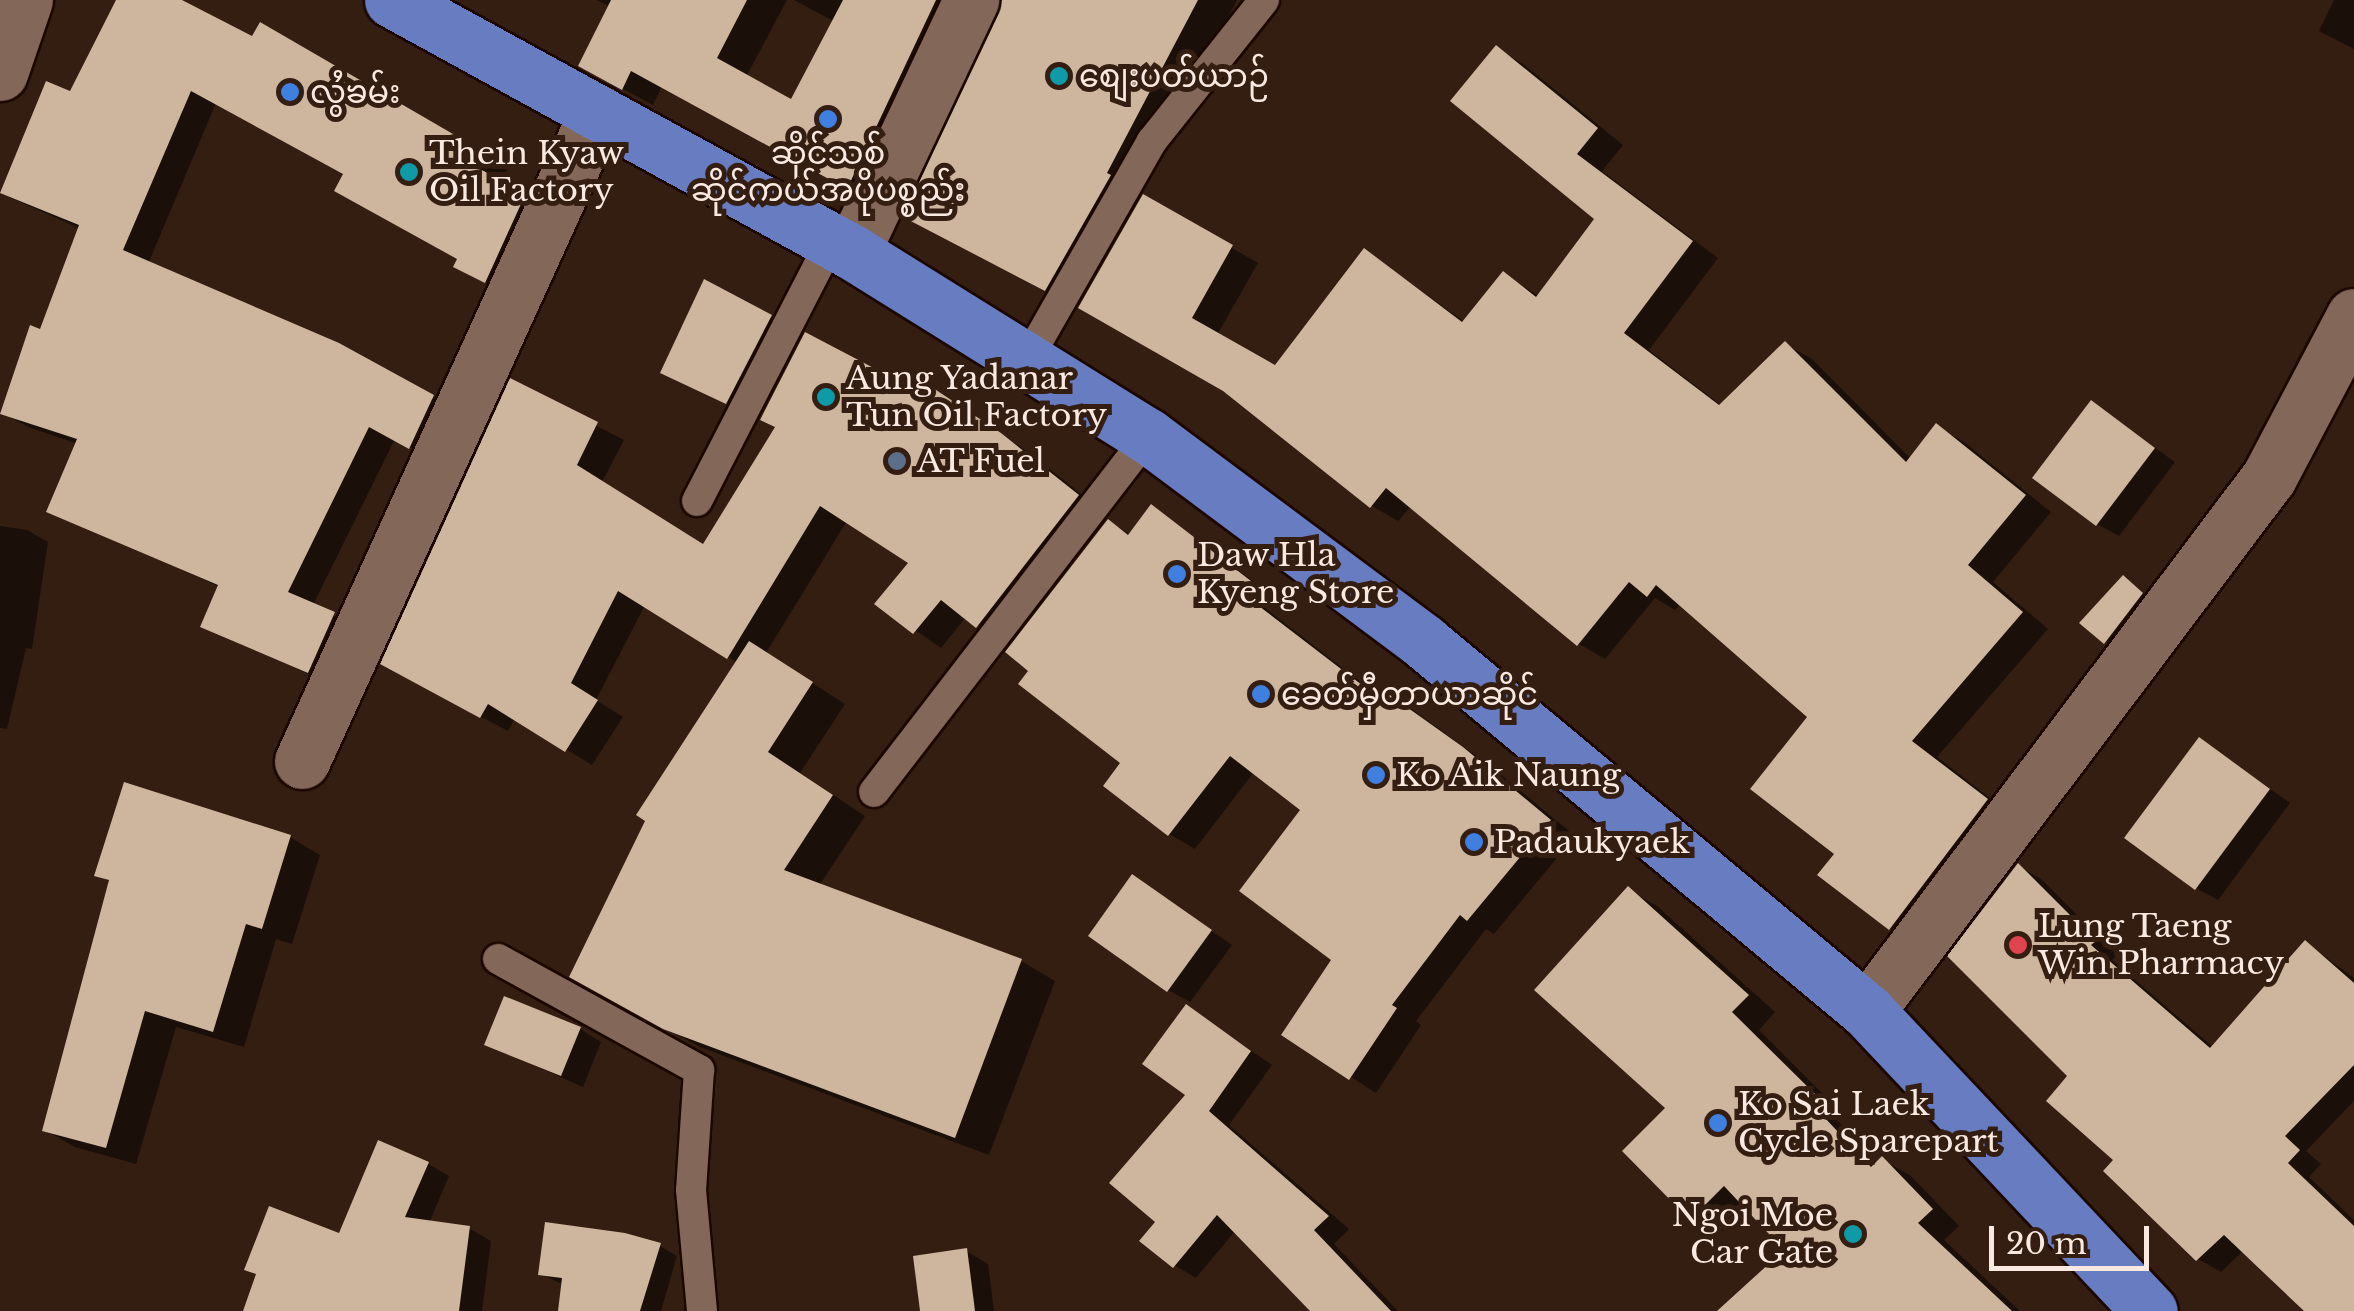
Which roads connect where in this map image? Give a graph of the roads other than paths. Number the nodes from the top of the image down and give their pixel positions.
1 (25, 0) edge
2 (392, 0) edge
3 (970, 0) edge
4 (1264, 0) edge
5 (0, 73) edge
6 (597, 112) junction
7 (842, 246) junction
8 (2354, 316) edge
9 (1027, 360) junction
10 (1148, 436) junction
11 (697, 501) dead end
12 (302, 761) dead end
13 (874, 792) dead end
14 (498, 959) dead end
15 (1867, 1011) junction
16 (702, 1311) edge
17 (2150, 1311) edge

1 - 5 street
2 - 6 highway
3 - 7 street
4 - 9 lane
6 - 7 highway
6 - 12 street
7 - 9 highway
7 - 11 lane
8 - 15 street
9 - 10 highway
10 - 13 lane
10 - 15 highway
14 - 16 lane
15 - 17 highway

